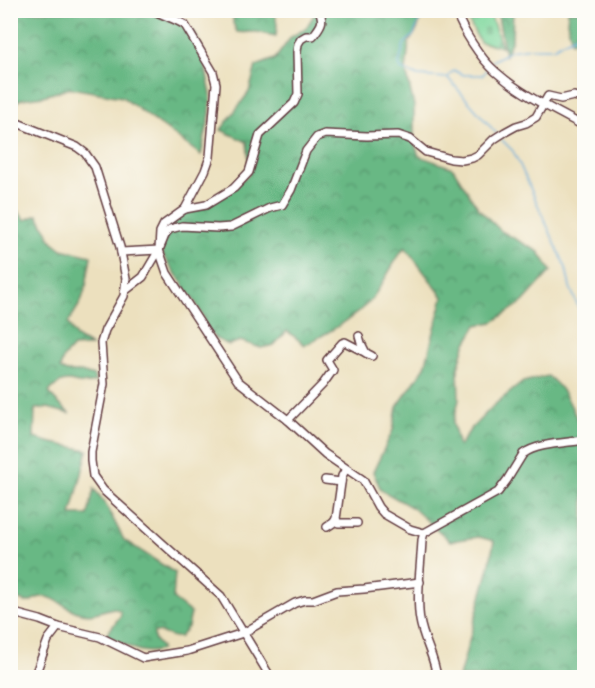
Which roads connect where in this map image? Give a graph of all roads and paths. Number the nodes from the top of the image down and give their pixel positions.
1 (153, 10) edge
2 (319, 10) edge
3 (455, 10) edge
4 (585, 99) edge
5 (542, 104) junction
6 (10, 120) edge
7 (585, 126) edge
8 (185, 209) junction
9 (159, 250) junction
10 (121, 252) junction
11 (125, 291) junction
12 (585, 330) edge
13 (359, 336) dead end
14 (585, 358) edge
15 (288, 420) junction
16 (585, 440) edge
17 (346, 469) junction
18 (324, 480) dead end
19 (341, 482) junction
20 (336, 519) junction
21 (357, 523) dead end
22 (327, 526) dead end
23 (424, 533) junction
24 (420, 582) junction
25 (10, 612) edge
26 (58, 627) junction
27 (243, 633) junction
28 (34, 678) edge
29 (271, 678) edge
30 (437, 678) edge

1 - 8 street
2 - 8 street
3 - 5 street
4 - 5 street
5 - 7 street
5 - 9 street
6 - 10 street
8 - 9 street
9 - 10 street
9 - 11 street
9 - 15 street
10 - 11 street
11 - 27 street
12 - 14 street
13 - 15 street
15 - 17 street
16 - 23 street
17 - 19 street
17 - 23 street
18 - 19 street
19 - 20 street
20 - 21 street
20 - 22 street
23 - 24 street
24 - 27 street
24 - 30 street
25 - 26 street
26 - 27 street
26 - 28 street
27 - 29 street

